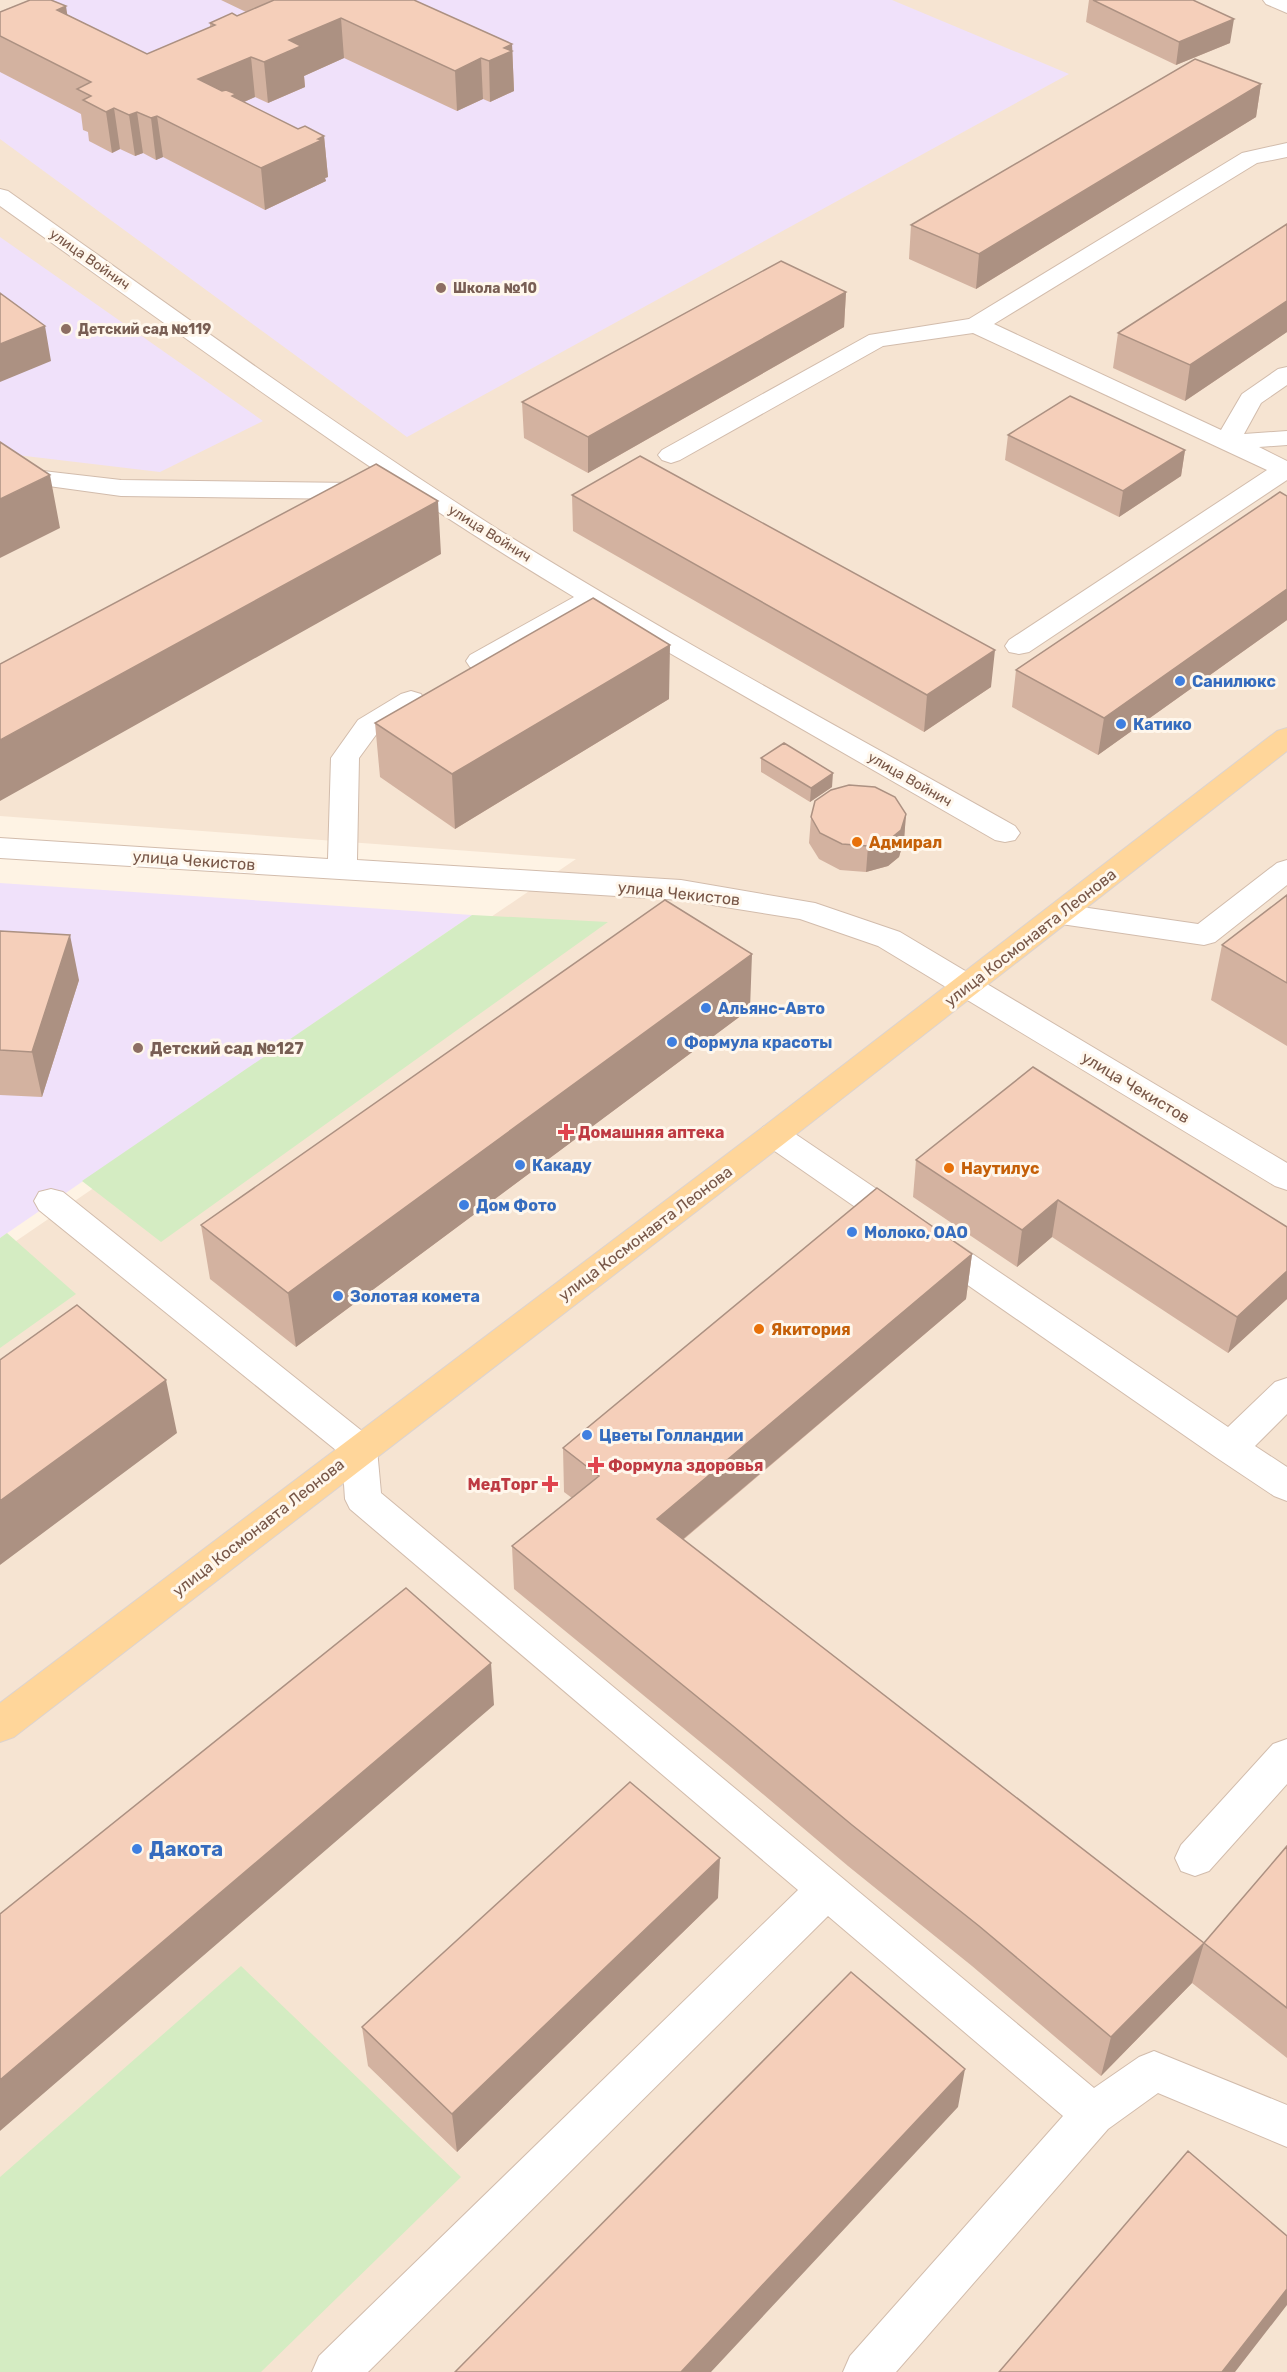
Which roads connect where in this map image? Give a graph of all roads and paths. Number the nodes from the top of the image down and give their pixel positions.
1 (1273, 0) edge
2 (1287, 7) edge
3 (1287, 150) edge
4 (0, 196) edge
5 (976, 325) junction
6 (1287, 374) edge
7 (1287, 438) edge
8 (1227, 442) junction
9 (671, 455) dead end
10 (1286, 470) edge
11 (394, 472) junction
12 (43, 479) edge
13 (355, 491) junction
14 (309, 515) edge
15 (594, 597) junction
16 (1019, 646) dead end
17 (480, 661) edge
18 (411, 700) edge
19 (1287, 737) edge
20 (1005, 833) dead end
21 (0, 848) edge
22 (342, 869) junction
23 (1287, 870) edge
24 (1061, 914) junction
25 (969, 985) junction
26 (774, 1136) junction
27 (1286, 1176) edge
28 (51, 1201) dead end
29 (1287, 1392) edge
30 (1230, 1448) junction
31 (359, 1449) junction
32 (1287, 1486) edge
33 (0, 1725) edge
34 (1287, 1756) edge
35 (1195, 1858) dead end
36 (826, 1890) junction
37 (1093, 2114) junction
38 (1287, 2126) edge
39 (335, 2372) edge
40 (866, 2372) edge

1 - 2 street
3 - 5 street
4 - 11 street, улица Войнич
5 - 8 street
5 - 9 street
6 - 8 street
7 - 8 street
8 - 10 street
10 - 16 street
11 - 13 street
11 - 15 street, улица Войнич
12 - 13 street
13 - 14 street
15 - 17 street
15 - 20 street, улица Войнич
18 - 22 street
19 - 24 main road, улица Космонавта Леонова
21 - 22 street, улица Чекистов
22 - 25 street, улица Чекистов
23 - 24 street
24 - 25 main road, улица Космонавта Леонова
25 - 26 main road, улица Космонавта Леонова
25 - 27 street, улица Чекистов
26 - 30 street
26 - 31 main road, улица Космонавта Леонова
28 - 31 street
29 - 30 street
30 - 32 street
31 - 33 main road, улица Космонавта Леонова
31 - 36 street
34 - 35 street
36 - 37 street
36 - 39 street
37 - 38 street
37 - 40 street

